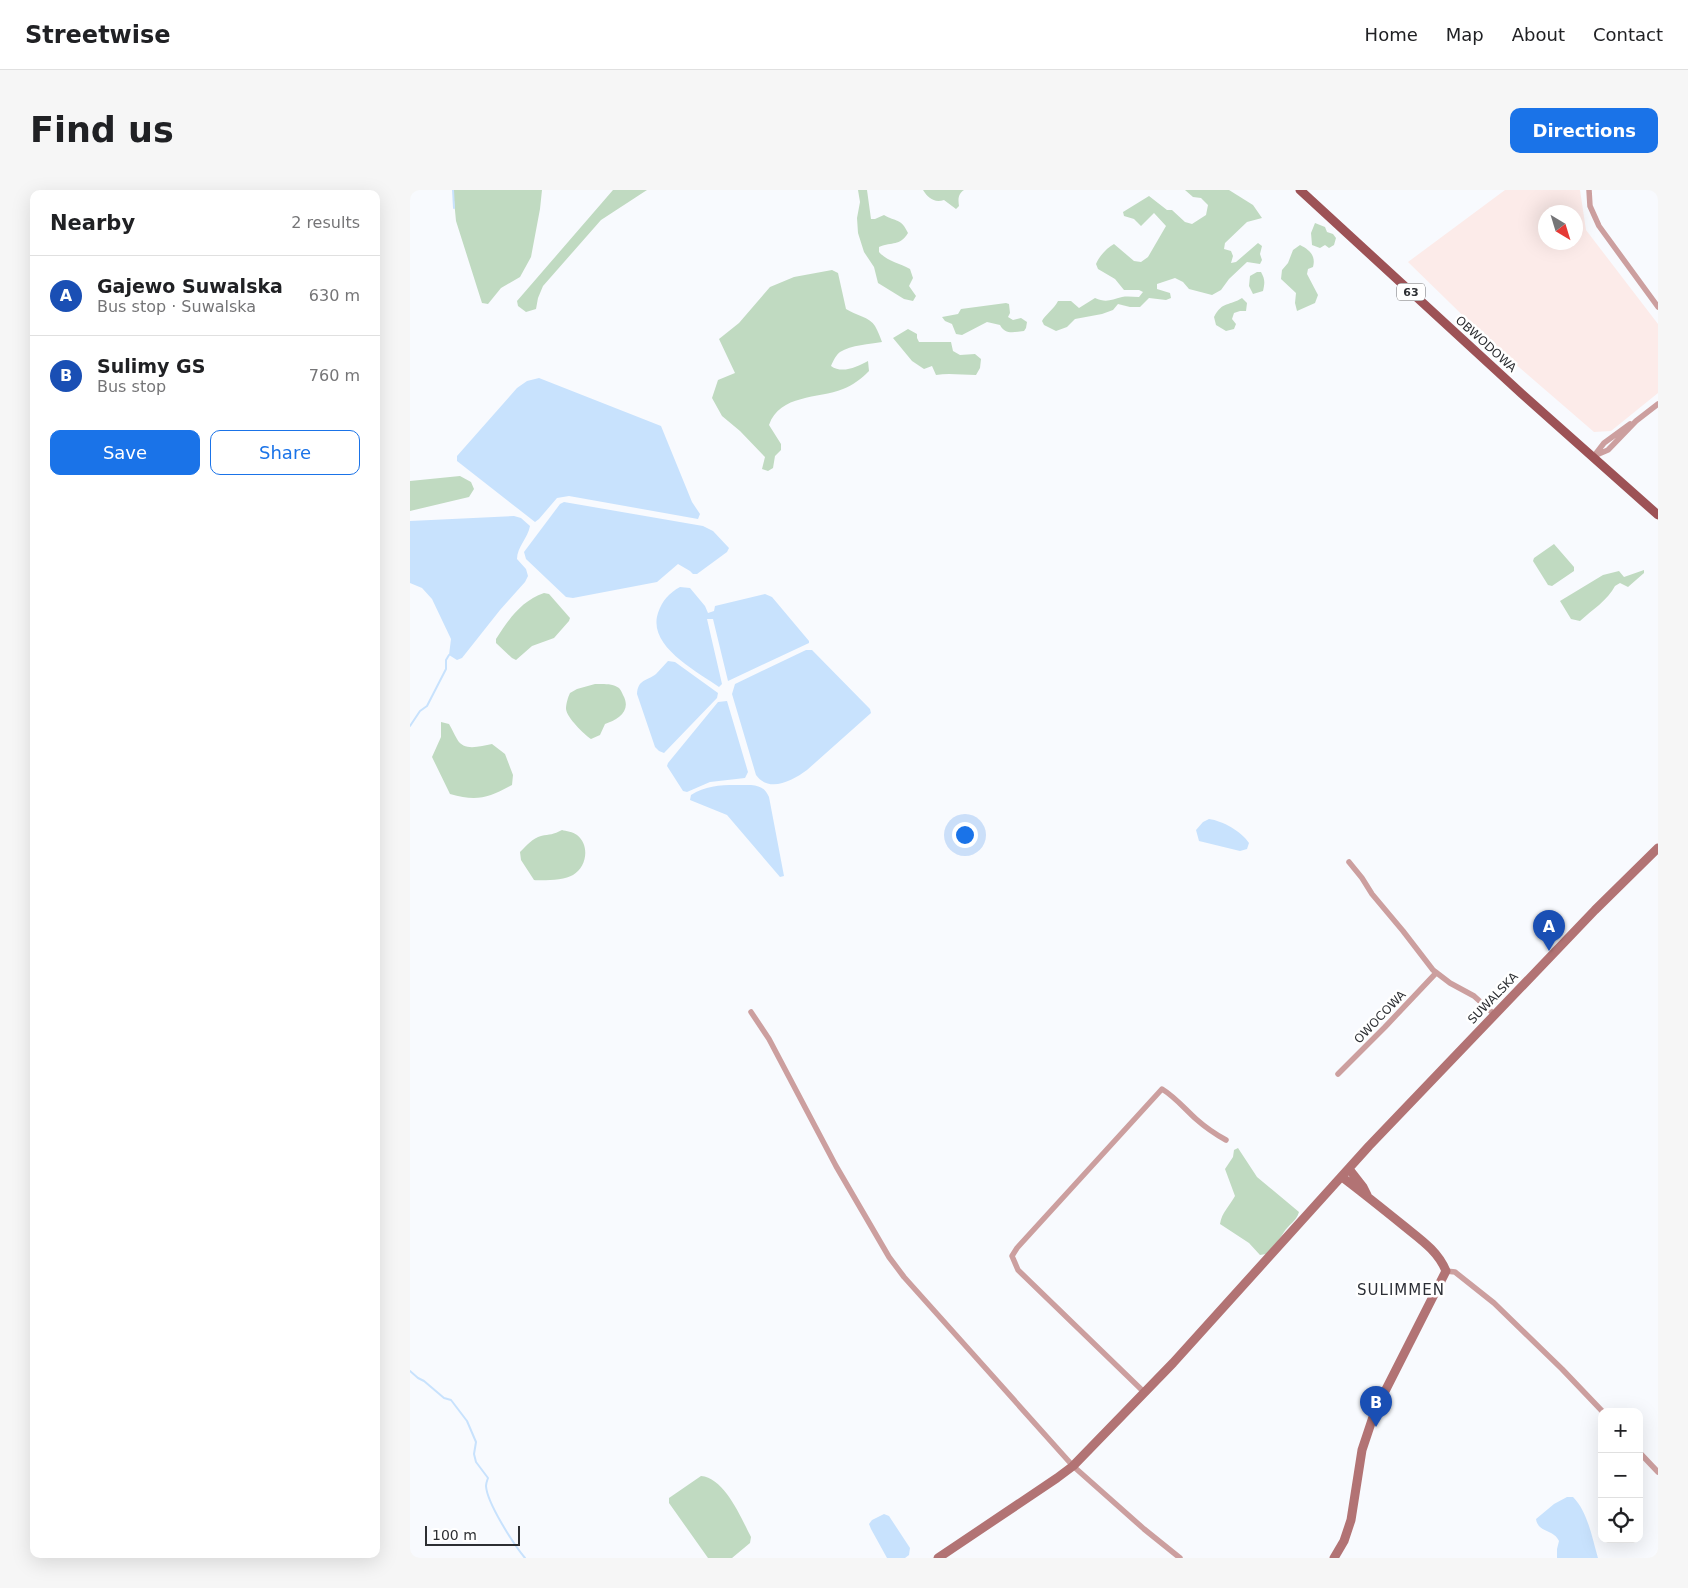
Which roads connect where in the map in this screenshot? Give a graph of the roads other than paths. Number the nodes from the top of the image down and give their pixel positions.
1 (1300, 190) edge
2 (1588, 190) edge
3 (1658, 307) edge
4 (1658, 404) edge
5 (1594, 456) junction
6 (1658, 515) edge
7 (1658, 848) edge
8 (1349, 862) dead end
9 (1436, 973) junction
10 (751, 1012) dead end
11 (1495, 1015) junction
12 (1338, 1074) dead end
13 (1226, 1140) dead end
14 (1349, 1169) junction
15 (1342, 1177) junction
16 (1367, 1195) junction
17 (1446, 1271) junction
18 (1145, 1393) junction
19 (1599, 1408) edge
20 (1640, 1453) edge
21 (1073, 1466) junction
22 (1658, 1472) edge
23 (938, 1558) edge
24 (1180, 1558) edge
25 (1334, 1558) edge

1 - 5 main road, OBWODOWA / 63
2 - 3 street
4 - 5 street
5 - 6 main road, OBWODOWA / 63
7 - 11 street, SUWALSKA
8 - 9 street
9 - 11 street
9 - 12 street, OWOCOWA
10 - 21 street
11 - 14 street, SUWALSKA
13 - 18 street
14 - 15 street, SUWALSKA
14 - 16 street
15 - 16 street
15 - 18 street, SUWALSKA
16 - 17 street
17 - 19 street
17 - 25 street
18 - 21 street, SUWALSKA
20 - 22 street
21 - 23 street, SUWALSKA
21 - 24 street

